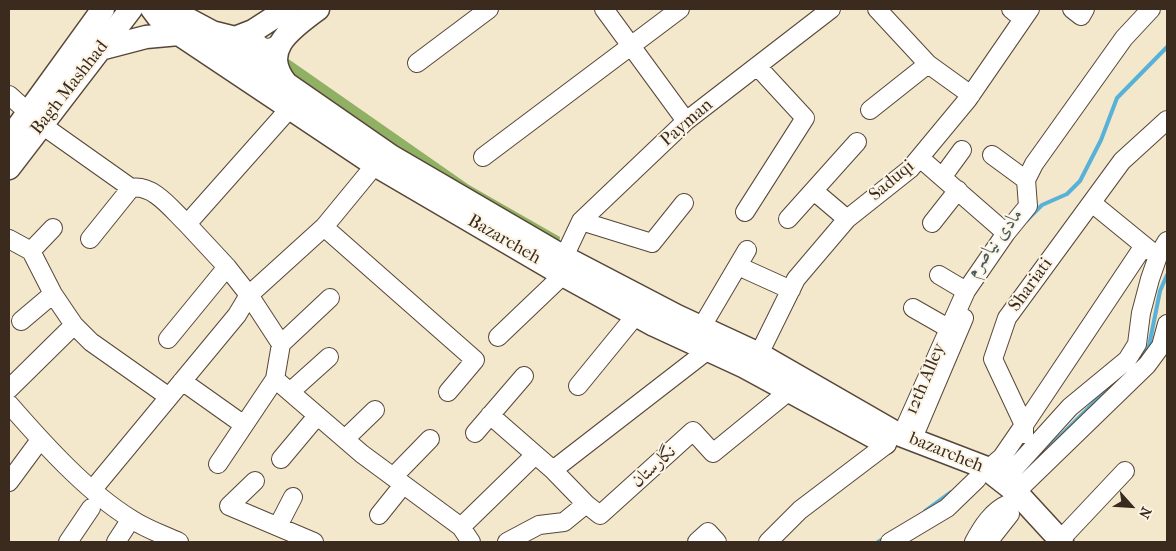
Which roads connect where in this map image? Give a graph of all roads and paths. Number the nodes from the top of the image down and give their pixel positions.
1 (103, 9) edge
2 (131, 9) edge
3 (152, 9) edge
4 (169, 9) edge
5 (287, 9) edge
6 (318, 9) edge
7 (489, 9) edge
8 (604, 9) edge
9 (680, 9) edge
10 (831, 9) edge
11 (877, 9) edge
12 (1072, 9) edge
13 (1085, 9) edge
14 (1151, 9) edge
15 (1021, 12) edge
16 (185, 21) edge
17 (212, 32) junction
18 (253, 32) junction
19 (280, 43) junction
20 (630, 45) junction
21 (100, 49) junction
22 (416, 63) dead end
23 (928, 64) junction
24 (757, 66) junction
25 (289, 85) junction
26 (9, 95) edge
27 (971, 95) junction
28 (290, 108) junction
29 (870, 110) dead end
30 (36, 119) junction
31 (1167, 120) edge
32 (686, 121) junction
33 (9, 139) edge
34 (857, 142) dead end
35 (962, 150) dead end
36 (992, 155) dead end
37 (483, 157) dead end
38 (920, 158) junction
39 (375, 165) junction
40 (9, 168) edge
41 (943, 176) junction
42 (1026, 180) junction
43 (131, 188) junction
44 (958, 190) junction
45 (814, 191) junction
46 (684, 203) dead end
47 (1092, 203) junction
48 (745, 212) dead end
49 (847, 218) junction
50 (788, 219) dead end
51 (581, 221) junction
52 (932, 223) dead end
53 (187, 224) junction
54 (324, 227) junction
55 (53, 228) dead end
56 (1006, 233) junction
57 (9, 239) edge
58 (90, 239) dead end
59 (746, 250) dead end
60 (31, 251) junction
61 (1159, 251) edge
62 (563, 266) junction
63 (738, 266) junction
64 (227, 267) junction
65 (939, 275) dead end
66 (791, 290) junction
67 (966, 291) junction
68 (52, 294) junction
69 (249, 295) junction
70 (330, 298) dead end
71 (913, 308) dead end
72 (644, 311) junction
73 (964, 318) dead end
74 (21, 321) dead end
75 (1167, 324) edge
76 (74, 325) junction
77 (701, 328) junction
78 (948, 328) junction
79 (498, 337) dead end
80 (168, 339) dead end
81 (281, 344) junction
82 (1164, 348) edge
83 (708, 350) junction
84 (759, 354) junction
85 (329, 357) dead end
86 (524, 376) dead end
87 (276, 379) junction
88 (182, 381) junction
89 (578, 386) dead end
90 (9, 389) edge
91 (789, 391) junction
92 (1046, 391) junction
93 (290, 392) junction
94 (448, 392) dead end
95 (169, 397) junction
96 (9, 404) edge
97 (1070, 407) junction
98 (375, 410) dead end
99 (490, 415) junction
100 (317, 416) junction
101 (1024, 424) junction
102 (244, 425) junction
103 (475, 432) dead end
104 (344, 439) junction
105 (430, 439) dead end
106 (40, 440) junction
107 (897, 441) junction
108 (535, 455) junction
109 (1024, 457) junction
110 (281, 459) dead end
111 (218, 464) dead end
112 (553, 470) junction
113 (1126, 470) dead end
114 (255, 481) dead end
115 (398, 481) junction
116 (9, 482) edge
117 (998, 485) junction
118 (93, 490) junction
119 (293, 497) dead end
120 (586, 504) junction
121 (91, 508) dead end
122 (379, 516) dead end
123 (131, 519) junction
124 (278, 526) junction
125 (461, 526) junction
126 (68, 542) edge
127 (116, 542) edge
128 (180, 542) edge
129 (312, 542) edge
130 (471, 542) edge
131 (507, 542) edge
132 (697, 542) edge
133 (717, 542) edge
134 (768, 542) edge
135 (890, 542) edge
136 (974, 542) edge
137 (988, 542) edge
138 (1055, 542) edge

1 - 30 main road, Bagh Mashhad
2 - 21 main road, Bagh Mashhad
3 - 16 main road
4 - 16 main road
5 - 18 main road
6 - 19 main road
7 - 22 street
8 - 20 street
9 - 20 street
10 - 24 street, Payman
11 - 23 street
12 - 13 street
14 - 42 street
15 - 27 street, Saduqi
16 - 17 main road, Bazarcheh
16 - 21 main road
16 - 28 main road, Bazarcheh
17 - 18 main road
17 - 25 main road, Bazarcheh
18 - 19 street
19 - 25 main road
20 - 32 street
20 - 37 street
21 - 30 main road, Bagh Mashhad
23 - 27 street
23 - 29 street
24 - 32 street, Payman
24 - 48 street
25 - 62 main road, Bazarcheh
26 - 30 street
27 - 38 street, Saduqi
28 - 39 main road, Bazarcheh
28 - 53 street
30 - 33 main road, Bagh Mashhad
30 - 40 main road, Bagh Mashhad
30 - 43 street
31 - 47 street, Shariati
32 - 51 street, Payman
34 - 45 street
35 - 41 street
36 - 42 street
38 - 41 street
38 - 49 street, Saduqi
39 - 54 street
39 - 62 main road, Bazarcheh
41 - 44 street
42 - 56 street, 12th Alley
43 - 53 street
43 - 58 street
44 - 52 street
44 - 56 street
45 - 49 street
45 - 50 street
46 - 51 street
47 - 61 street
47 - 101 street, Shariati
49 - 66 street, Saduqi
51 - 62 street, Payman
53 - 64 street
54 - 69 street
54 - 94 street
55 - 60 street
56 - 67 street, 12th Alley
57 - 60 street
59 - 63 street
60 - 68 street
61 - 92 street
61 - 97 street
62 - 72 main road, Bazarcheh
62 - 79 street
63 - 66 street
63 - 77 street
64 - 69 street
64 - 80 street
65 - 67 street
66 - 84 street, Saduqi
67 - 78 street, 12th Alley
68 - 74 street
68 - 76 street
69 - 81 street
69 - 88 street
70 - 81 street
71 - 78 street
72 - 77 main road, Bazarcheh
72 - 83 main road, Bazarcheh
72 - 89 street
73 - 107 street, 12th Alley
75 - 82 street
76 - 90 street
76 - 95 street
77 - 84 main road, Bazarcheh
78 - 107 street, 12th Alley
81 - 87 street
82 - 117 street
83 - 91 main road, Bazarcheh
83 - 112 street
84 - 107 main road, Bazarcheh
85 - 93 street
86 - 99 street
87 - 93 street
87 - 102 street
88 - 95 street
88 - 102 street
91 - 107 main road, Bazarcheh
91 - 120 street, نگارستان
92 - 97 street
92 - 101 street
93 - 100 street
95 - 118 street
96 - 106 street
97 - 109 street
98 - 104 street
99 - 103 street
99 - 108 street
100 - 104 street
100 - 110 street
101 - 109 street
101 - 117 street
102 - 111 street
104 - 115 street
105 - 115 street
106 - 116 street
106 - 118 street
107 - 117 main road, bazarcheh
107 - 134 street
108 - 112 street
108 - 125 street
109 - 117 street
112 - 120 street
113 - 138 street
114 - 124 street
115 - 122 street
115 - 125 street
117 - 135 street
117 - 136 street
117 - 137 street
117 - 138 main road, bazarcheh
118 - 123 street
119 - 124 street
120 - 131 street
121 - 126 street
123 - 127 street
123 - 128 street
124 - 129 street
125 - 130 street
132 - 133 street

